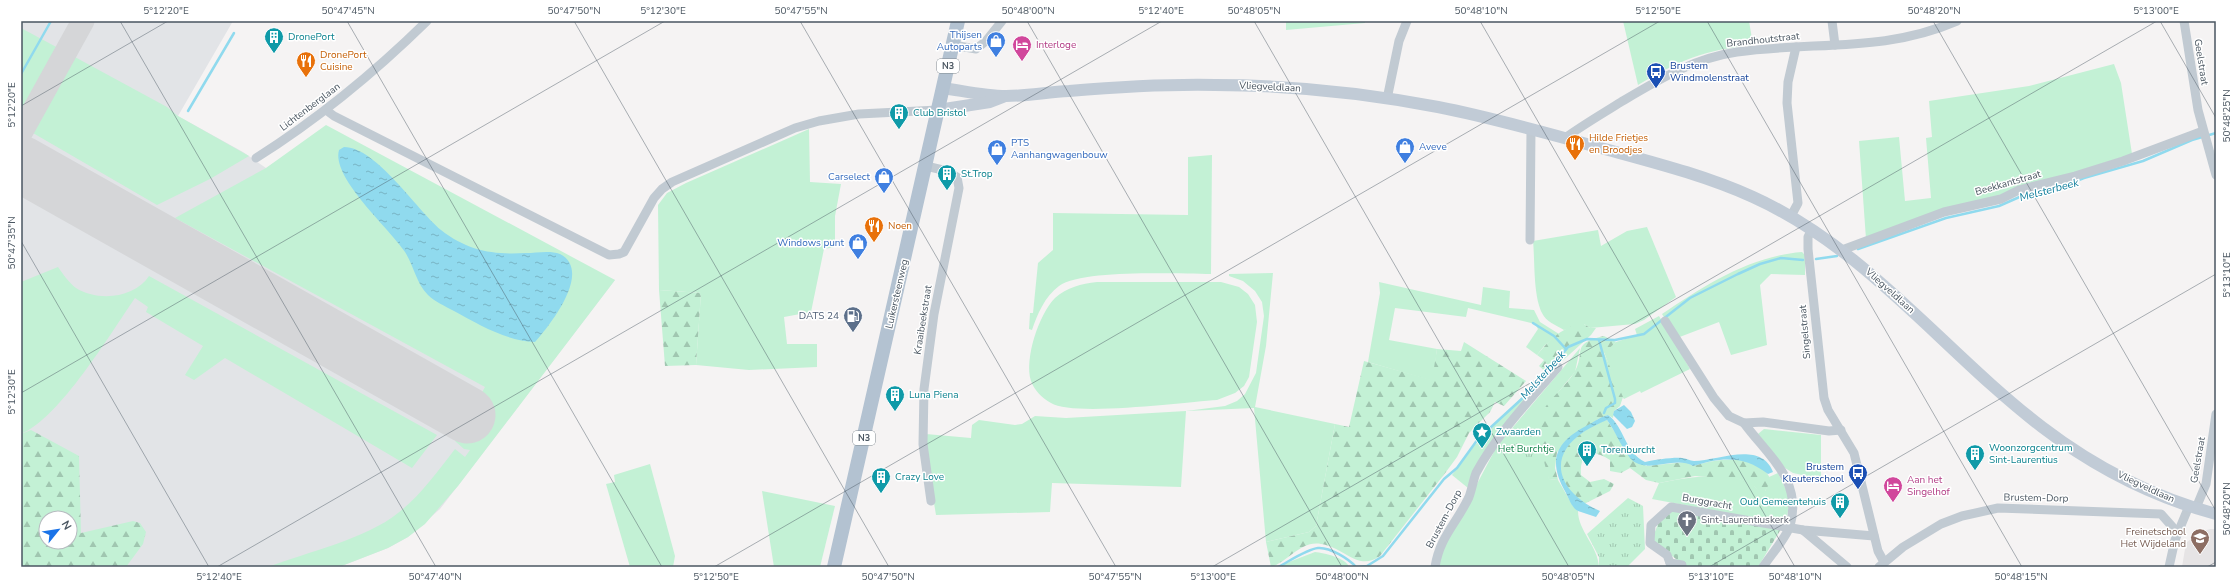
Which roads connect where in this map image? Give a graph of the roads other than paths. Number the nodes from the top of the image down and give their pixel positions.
1 (427, 21) edge
2 (958, 21) edge
3 (1002, 21) edge
4 (1832, 21) edge
5 (1957, 21) edge
6 (2184, 21) edge
7 (1406, 22) edge
8 (953, 45) junction
9 (1835, 45) junction
10 (1796, 47) junction
11 (944, 88) junction
12 (1006, 96) junction
13 (1388, 99) junction
14 (326, 110) junction
15 (938, 110) junction
16 (1532, 129) junction
17 (1565, 138) junction
18 (2208, 140) edge
19 (256, 158) dead end
20 (926, 166) junction
21 (2216, 175) edge
22 (1790, 216) junction
23 (1812, 229) junction
24 (1530, 240) dead end
25 (1842, 250) junction
26 (1665, 321) dead end
27 (1558, 367) dead end
28 (2216, 414) edge
29 (1744, 423) junction
30 (1841, 430) junction
31 (931, 501) dead end
32 (2193, 507) junction
33 (2216, 514) edge
34 (1789, 527) junction
35 (1803, 530) junction
36 (2177, 532) junction
37 (1874, 536) junction
38 (1668, 565) edge
39 (1682, 565) dead end
40 (1881, 565) edge
41 (834, 567) edge
42 (1435, 567) edge
43 (1763, 567) edge
44 (1847, 567) edge
45 (2170, 567) edge

1 - 14 street, Lichtenberglaan
2 - 8 main road, Luikersteenweg / N3
3 - 8 street
4 - 9 street
5 - 9 street, Brandhoutstraat
6 - 18 street, Geelstraat
7 - 13 street
8 - 11 main road, Luikersteenweg / N3
9 - 10 street, Brandhoutstraat
10 - 17 street, Brandhoutstraat
10 - 22 street
11 - 12 main road, Vliegveldlaan
11 - 15 main road, Luikersteenweg / N3
12 - 13 main road, Vliegveldlaan
12 - 15 main road, Vliegveldlaan
13 - 16 main road, Vliegveldlaan
14 - 15 street
14 - 19 street, Lichtenberglaan
15 - 20 main road, Luikersteenweg / N3
16 - 17 main road, Vliegveldlaan
16 - 24 street
17 - 22 main road, Vliegveldlaan
18 - 21 street, Geelstraat
18 - 25 street, Beekkantstraat
20 - 31 street, Kraaibeekstraat
20 - 41 main road, Luikersteenweg / N3
22 - 23 main road, Vliegveldlaan
23 - 25 main road, Vliegveldlaan
23 - 30 street, Singelstraat
25 - 32 main road, Vliegveldlaan
26 - 29 street
27 - 42 street, Brustem-Dorp
28 - 32 street, Geelstraat
29 - 30 street
29 - 34 street
30 - 37 street, Singelstraat
32 - 33 main road, Vliegveldlaan
32 - 36 street, Geelstraat
34 - 35 street
34 - 38 street, Burggracht
34 - 43 street
35 - 37 street
35 - 44 street
36 - 40 street, Brustem-Dorp
36 - 45 street, Geelstraat
37 - 40 street, Singelstraat
38 - 39 street, Burggracht

